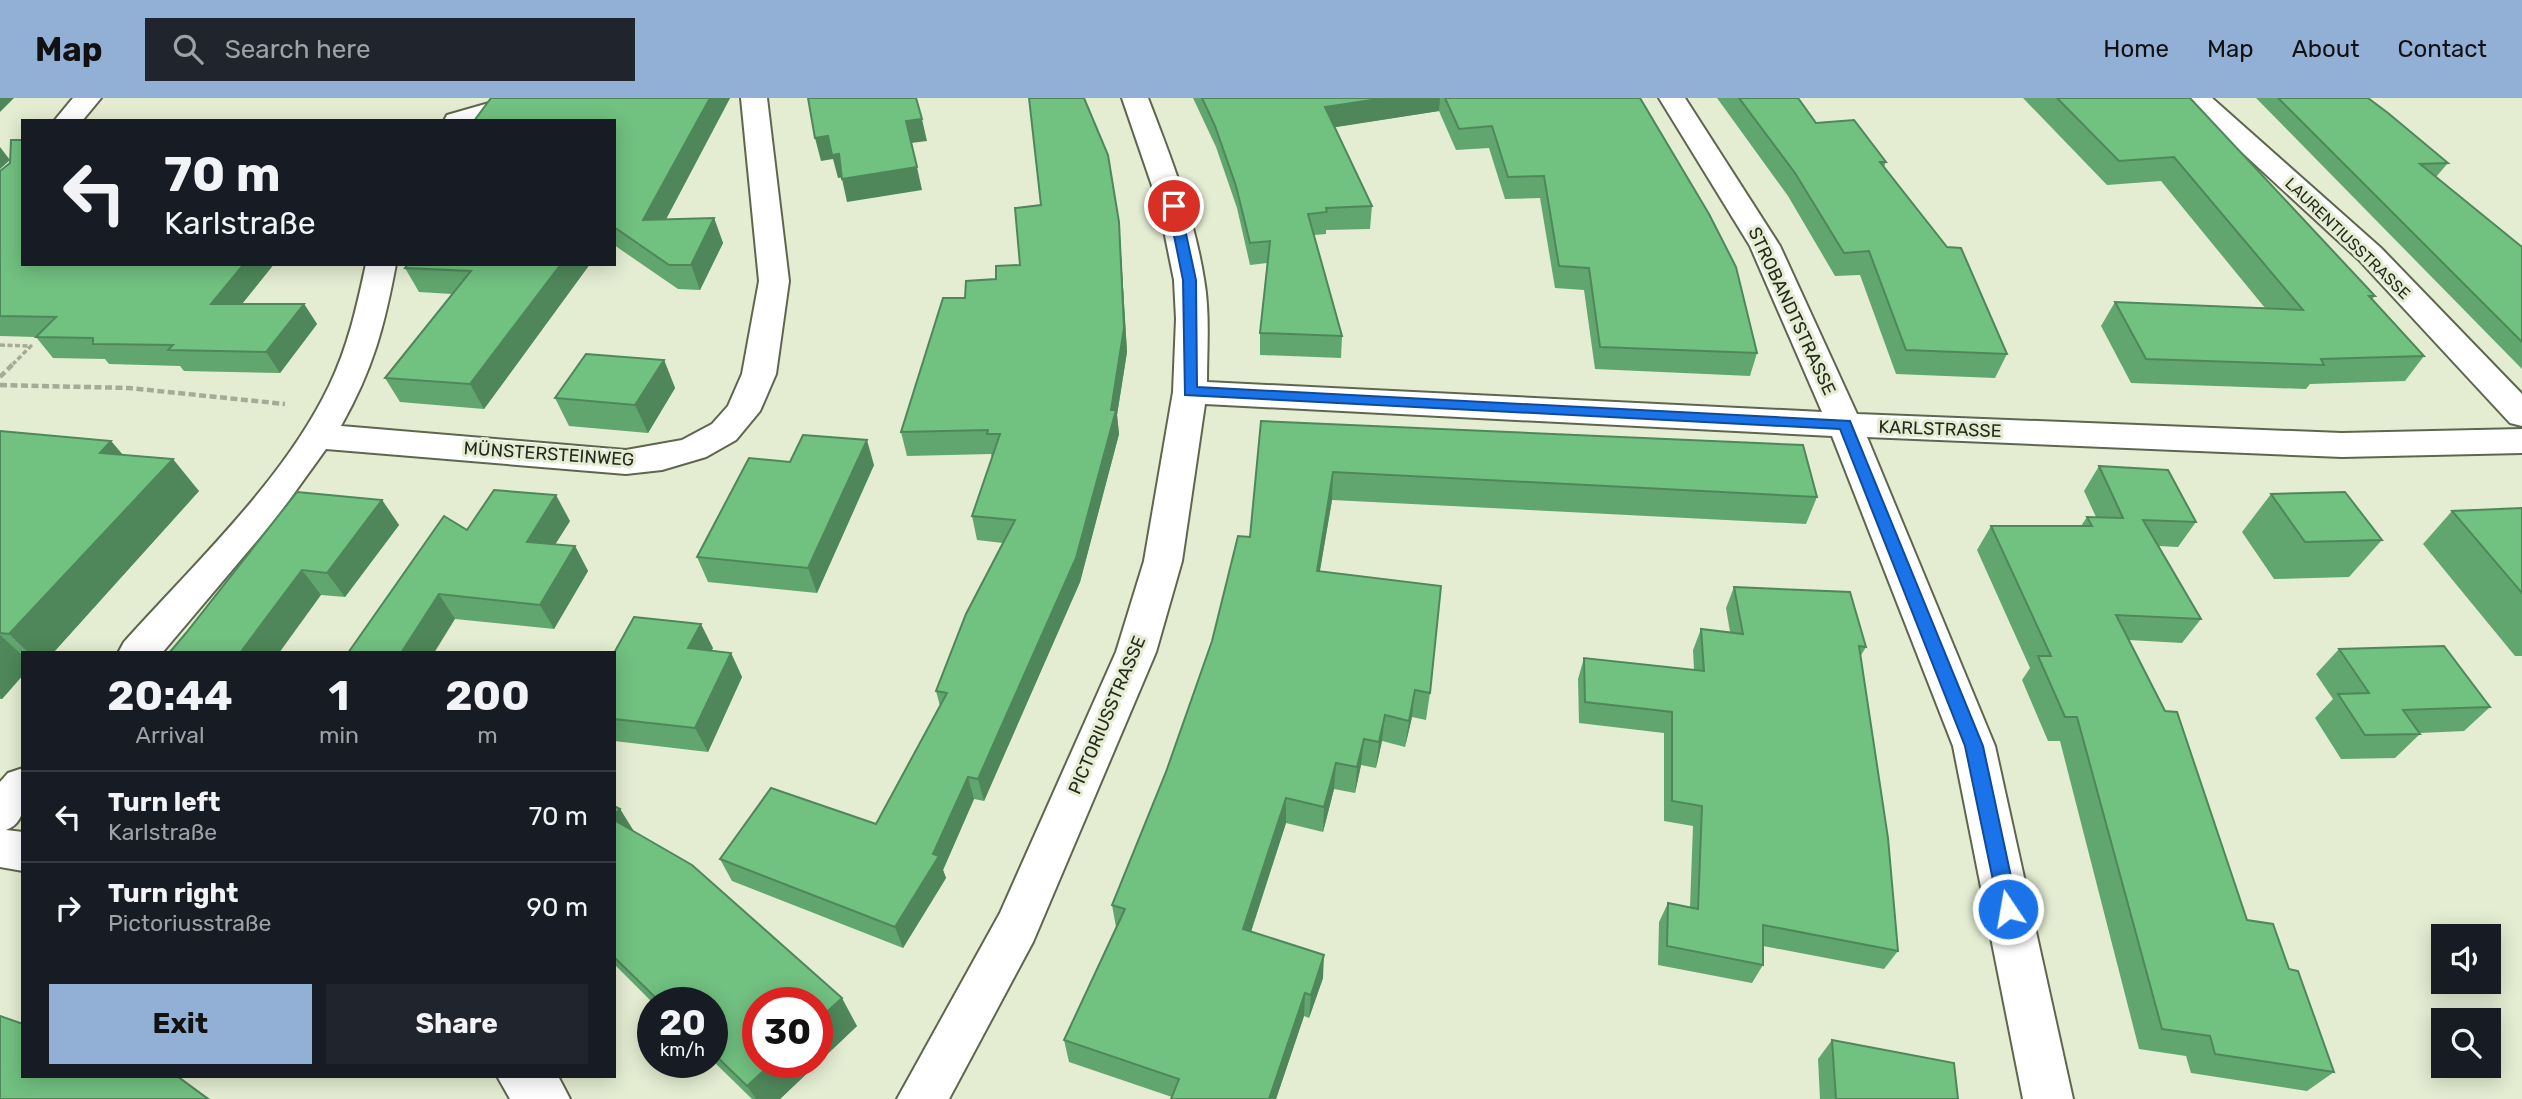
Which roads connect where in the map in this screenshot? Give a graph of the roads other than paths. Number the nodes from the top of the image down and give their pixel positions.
1 (88, 98) edge
2 (592, 98) edge
3 (754, 98) edge
4 (1135, 98) edge
5 (1672, 98) edge
6 (2196, 98) edge
7 (69, 119) edge
8 (464, 119) edge
9 (381, 266) edge
10 (1190, 392) junction
11 (2522, 415) edge
12 (325, 423) junction
13 (1845, 425) junction
14 (2522, 440) edge
15 (140, 651) edge
16 (21, 788) edge
17 (0, 813) edge
18 (0, 848) edge
19 (21, 852) edge
20 (524, 1078) edge
21 (545, 1099) edge
22 (922, 1099) edge
23 (2048, 1099) edge

1 - 7 street
2 - 8 street
3 - 12 street, MÜNSTERSTEINWEG
4 - 10 street, PICTORIUSSTRASSE
5 - 13 street, STROBANDTSTRASSE
6 - 11 street, LAURENTIUSSTRASSE
9 - 12 street
10 - 13 street, KARLSTRASSE
10 - 22 street, PICTORIUSSTRASSE
12 - 15 street
13 - 14 street, KARLSTRASSE
13 - 23 street, STROBANDTSTRASSE
16 - 17 street
18 - 19 street
20 - 21 street

